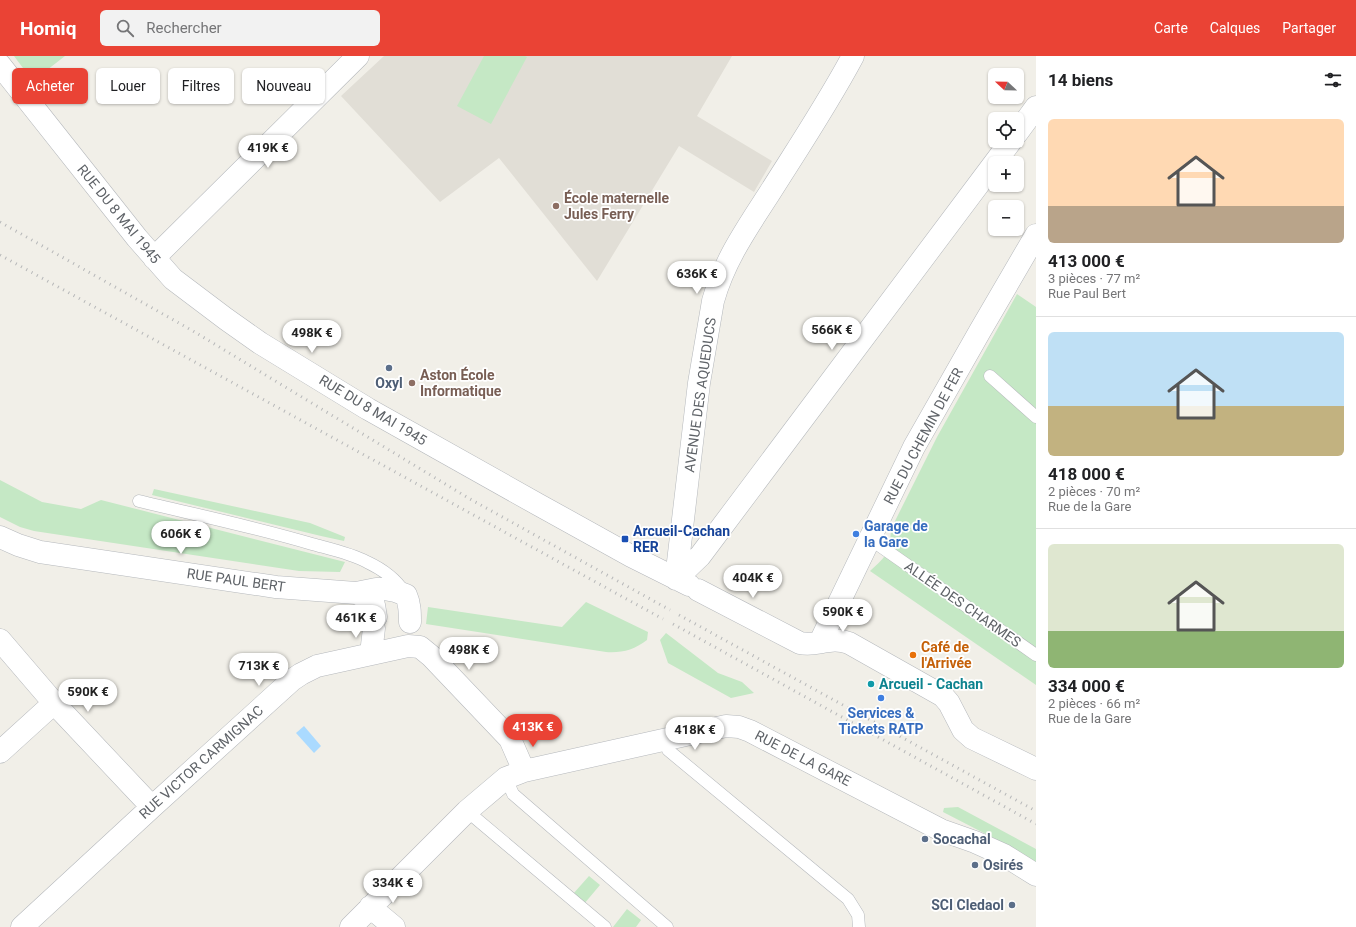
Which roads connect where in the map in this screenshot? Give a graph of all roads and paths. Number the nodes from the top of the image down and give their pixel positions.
1 (358, 56) edge
2 (853, 56) edge
3 (0, 65) edge
4 (1036, 107) edge
5 (1024, 123) edge
6 (1006, 148) edge
7 (1036, 235) edge
8 (154, 258) junction
9 (990, 376) dead end
10 (1036, 417) edge
11 (139, 501) dead end
12 (0, 537) edge
13 (870, 539) junction
14 (688, 585) junction
15 (356, 593) junction
16 (406, 595) junction
17 (409, 634) junction
18 (0, 640) edge
19 (820, 642) junction
20 (371, 654) junction
21 (1036, 655) edge
22 (54, 703) junction
23 (668, 750) dead end
24 (0, 752) edge
25 (1036, 769) edge
26 (515, 775) junction
27 (152, 807) junction
28 (467, 810) junction
29 (1036, 875) edge
30 (370, 907) junction
31 (22, 927) edge
32 (350, 927) edge
33 (394, 927) edge
34 (605, 927) edge
35 (667, 927) edge
36 (859, 927) edge

1 - 8 street
2 - 14 street, AVENUE DES AQUEDUCS
3 - 8 street, RUE DU 8 MAI 1945
4 - 5 street
6 - 14 street
7 - 13 street, RUE DU CHEMIN DE FER
8 - 14 street, RUE DU 8 MAI 1945
9 - 10 lane
11 - 16 lane
12 - 15 street, RUE PAUL BERT
13 - 19 street, RUE DU CHEMIN DE FER
13 - 21 lane, ALLÉE DES CHARMES
14 - 19 street, RUE DU 8 MAI 1945
15 - 16 street, RUE PAUL BERT
15 - 20 street, RUE PAUL BERT
16 - 17 street
17 - 20 street, RUE VICTOR CARMIGNAC
17 - 26 street
18 - 22 street
19 - 25 street, RUE DU 8 MAI 1945
20 - 27 street, RUE VICTOR CARMIGNAC
22 - 24 street
22 - 27 street
23 - 36 lane
26 - 28 street, RUE DE LA GARE
26 - 29 street, RUE DE LA GARE
26 - 35 lane
27 - 31 street, RUE VICTOR CARMIGNAC
28 - 30 street, RUE DE LA GARE
28 - 34 lane
30 - 32 street, RUE DE LA GARE
30 - 33 street

